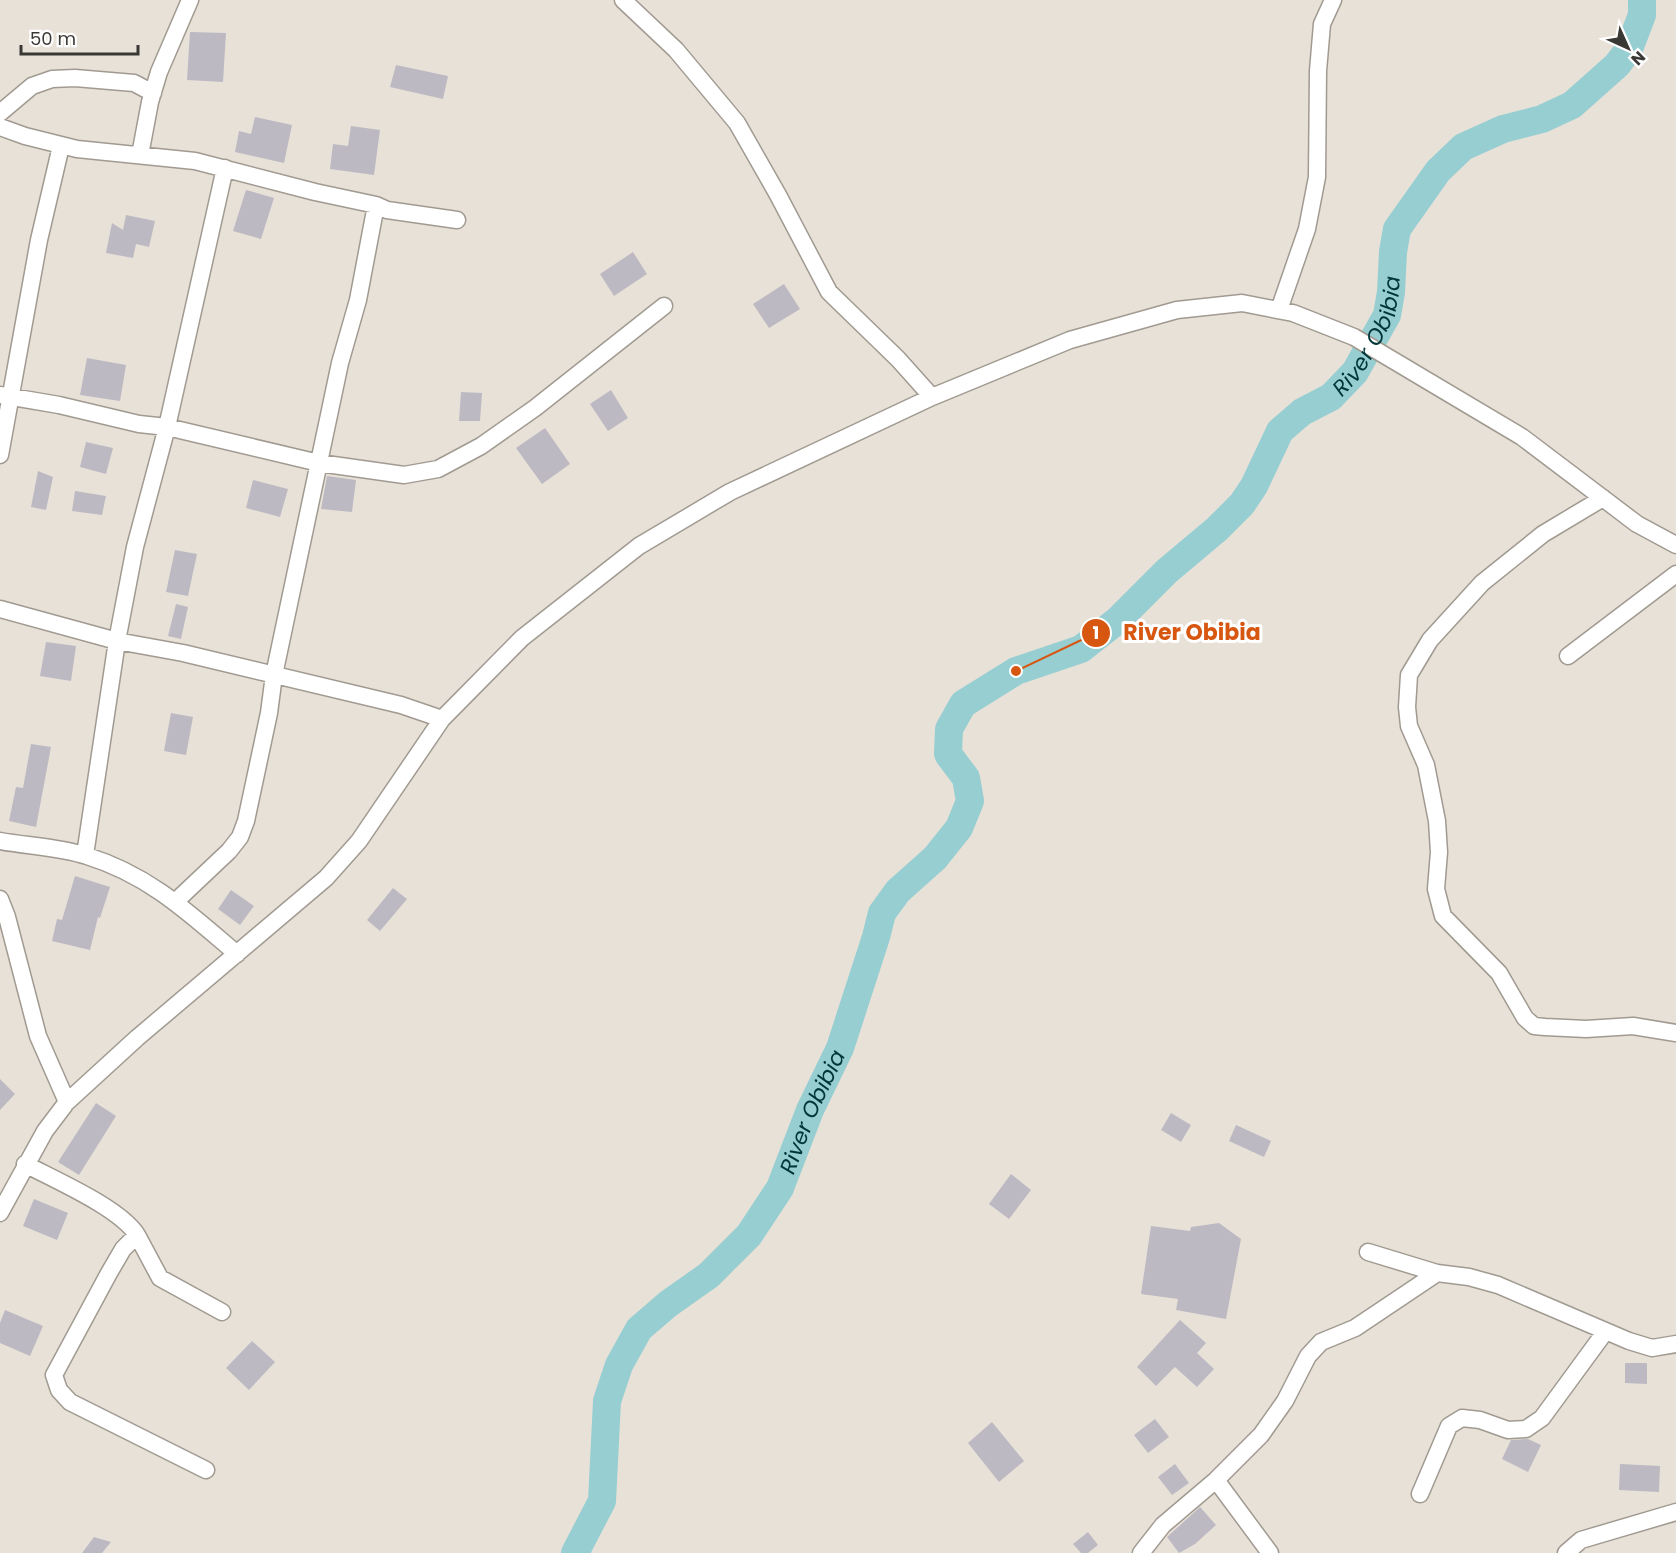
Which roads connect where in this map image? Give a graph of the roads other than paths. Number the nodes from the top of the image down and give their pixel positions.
1 (190, 0) edge
2 (623, 0) edge
3 (1333, 0) edge
4 (153, 93) junction
5 (0, 113) edge
6 (0, 127) edge
7 (61, 146) junction
8 (140, 155) junction
9 (225, 168) junction
10 (376, 205) junction
11 (457, 220) dead end
12 (664, 306) dead end
13 (1279, 310) junction
14 (6, 396) edge
15 (932, 397) junction
16 (167, 427) junction
17 (0, 455) edge
18 (319, 463) junction
19 (1603, 498) junction
20 (1676, 545) edge
21 (1676, 574) edge
22 (0, 609) edge
23 (117, 641) junction
24 (1568, 656) dead end
25 (273, 675) junction
26 (442, 719) junction
27 (0, 842) edge
28 (85, 855) junction
29 (0, 899) edge
30 (176, 902) junction
31 (237, 954) junction
32 (1676, 1033) edge
33 (67, 1102) junction
34 (26, 1164) junction
35 (0, 1213) edge
36 (137, 1235) junction
37 (1368, 1252) dead end
38 (1437, 1273) junction
39 (222, 1312) dead end
40 (1605, 1332) junction
41 (1676, 1344) edge
42 (206, 1470) dead end
43 (1216, 1480) junction
44 (1419, 1494) dead end
45 (1676, 1512) edge
46 (1141, 1553) edge
47 (1270, 1553) edge
48 (1566, 1553) edge

1 - 4 street
2 - 15 street
3 - 13 street
4 - 5 street
4 - 8 street
6 - 7 street
7 - 8 street
7 - 14 street
8 - 9 street
9 - 10 street
9 - 16 street
10 - 11 street
10 - 18 street
12 - 18 street
13 - 15 street
13 - 19 street
14 - 16 street
14 - 17 street
15 - 26 street
16 - 18 street
16 - 23 street
18 - 25 street
19 - 20 street
19 - 32 street
21 - 24 street
22 - 23 street
23 - 25 street
23 - 28 street
25 - 26 street
25 - 30 street
26 - 31 street
27 - 28 street
28 - 30 street
29 - 33 street
30 - 31 street
31 - 33 street
33 - 34 street
34 - 35 street
34 - 36 street
36 - 39 street
36 - 42 street
37 - 38 street
38 - 40 street
38 - 43 street
40 - 41 street
40 - 44 street
43 - 46 street
43 - 47 street
45 - 48 street

